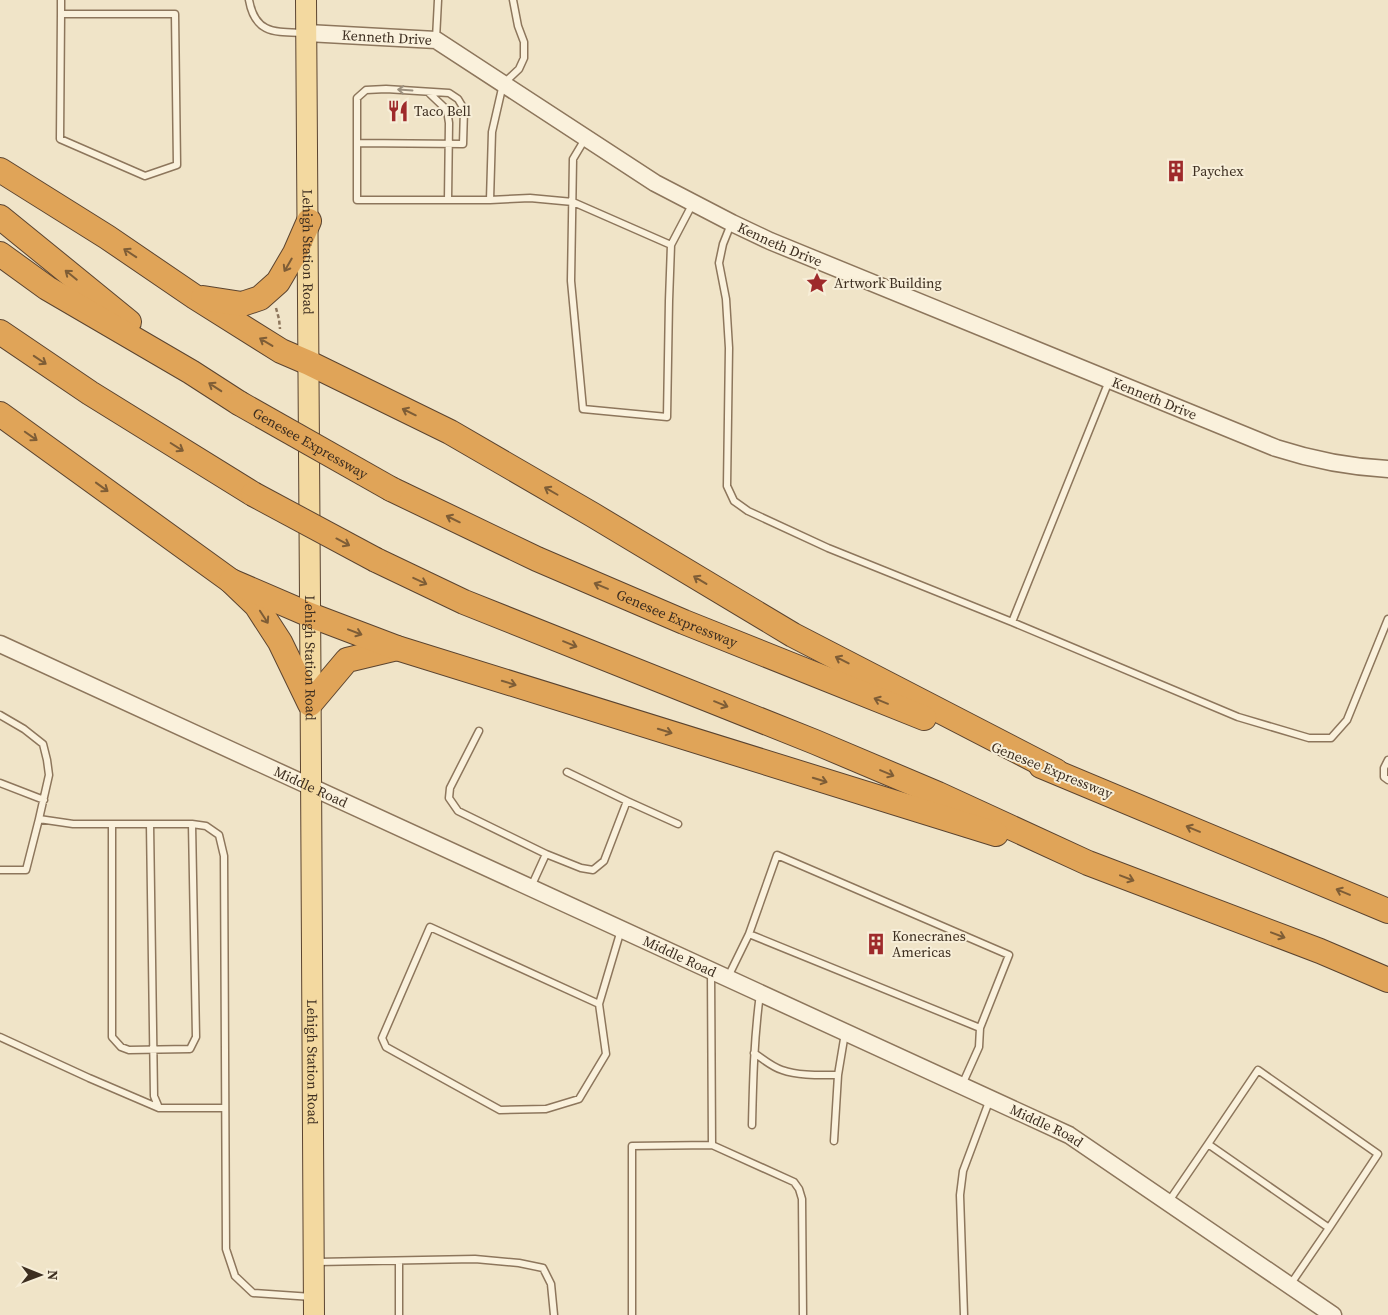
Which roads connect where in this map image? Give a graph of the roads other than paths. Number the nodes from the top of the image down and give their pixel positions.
1 (61, 0) edge
2 (249, 0) edge
3 (306, 0) edge
4 (438, 0) edge
5 (514, 0) edge
6 (60, 14) junction
7 (307, 33) junction
8 (436, 40) junction
9 (503, 84) junction
10 (428, 92) junction
11 (585, 138) junction
12 (357, 144) junction
13 (448, 144) junction
14 (0, 170) edge
15 (448, 200) junction
16 (490, 200) junction
17 (573, 202) junction
18 (692, 203) junction
19 (0, 217) edge
20 (309, 221) junction
21 (732, 223) junction
22 (671, 245) junction
23 (0, 254) edge
24 (195, 298) junction
25 (0, 332) edge
26 (309, 363) junction
27 (191, 372) junction
28 (1110, 380) junction
29 (0, 414) edge
30 (1388, 469) edge
31 (232, 581) junction
32 (310, 615) junction
33 (1388, 619) edge
34 (1012, 622) junction
35 (0, 644) edge
36 (397, 648) junction
37 (310, 704) junction
38 (0, 715) edge
39 (479, 730) dead end
40 (1388, 760) edge
41 (1056, 771) junction
42 (566, 772) dead end
43 (1388, 780) edge
44 (0, 783) edge
45 (310, 785) junction
46 (44, 800) junction
47 (627, 801) junction
48 (38, 819) junction
49 (112, 824) junction
50 (150, 824) junction
51 (192, 824) junction
52 (678, 824) dead end
53 (546, 854) junction
54 (1088, 863) junction
55 (0, 870) edge
56 (531, 887) junction
57 (1388, 911) edge
58 (622, 929) junction
59 (749, 934) junction
60 (711, 970) junction
61 (728, 978) junction
62 (1388, 980) edge
63 (761, 993) junction
64 (599, 1004) junction
65 (980, 1028) junction
66 (845, 1032) junction
67 (0, 1037) edge
68 (153, 1050) junction
69 (754, 1053) junction
70 (838, 1076) junction
71 (962, 1085) junction
72 (990, 1098) junction
73 (159, 1108) junction
74 (225, 1108) junction
75 (752, 1125) dead end
76 (834, 1141) dead end
77 (1208, 1144) junction
78 (712, 1145) junction
79 (1168, 1202) junction
80 (1329, 1228) junction
81 (399, 1261) junction
82 (313, 1262) junction
83 (1290, 1286) junction
84 (314, 1306) edge
85 (399, 1315) edge
86 (554, 1315) edge
87 (632, 1315) edge
88 (803, 1315) edge
89 (964, 1315) edge
90 (1333, 1315) edge

1 - 6 lane
2 - 7 lane
3 - 7 main road, Lehigh Station Road
4 - 8 lane
5 - 9 lane
6 - 6 lane
7 - 8 street, Kenneth Drive
7 - 20 main road, Lehigh Station Road
8 - 9 street, Kenneth Drive
9 - 11 street, Kenneth Drive
9 - 16 lane
10 -> 12 lane
10 - 13 lane
10 - 13 lane
11 - 17 lane
11 - 18 street, Kenneth Drive
12 - 13 lane
12 - 15 lane
13 - 15 lane
24 -> 14 highway
15 - 16 lane
16 - 17 lane
17 - 22 lane
17 - 22 lane
18 - 21 street, Kenneth Drive
18 - 22 lane
27 -> 19 highway
20 -> 24 highway
20 - 26 main road, Lehigh Station Road
21 - 28 street, Kenneth Drive
21 - 34 lane
23 - 27 highway, Genesee Expressway
26 -> 24 highway
25 -> 54 highway, bridge
26 - 32 main road, Lehigh Station Road
41 -> 26 highway
41 -> 27 highway, Genesee Expressway, bridge
28 - 30 street, Kenneth Drive
28 - 34 lane
29 -> 31 highway
31 - 32 highway
31 -> 37 highway
32 -> 36 highway
32 - 37 main road, Lehigh Station Road
33 - 34 lane
35 - 45 street, Middle Road
36 - 37 highway
36 -> 54 highway
37 - 45 main road, Lehigh Station Road
38 - 46 lane
39 - 53 lane
40 - 43 lane
57 -> 41 highway, Genesee Expressway
42 - 47 lane
44 - 46 lane
45 - 56 street, Middle Road
45 - 82 main road, Lehigh Station Road
46 - 48 lane
47 - 52 lane
47 - 53 lane
48 - 49 lane
48 - 55 lane
49 - 50 lane
49 - 68 lane
50 - 51 lane
50 - 68 lane
51 - 68 lane
51 - 74 lane
53 - 56 lane
54 -> 62 highway
56 - 58 street, Middle Road
58 - 60 street, Middle Road
58 - 64 lane
59 - 61 lane
59 - 65 lane
59 - 65 lane
60 - 61 street, Middle Road
60 - 78 lane
61 - 63 street, Middle Road
63 - 66 street, Middle Road
63 - 69 lane
64 - 64 lane
65 - 71 lane
66 - 70 lane
66 - 71 street, Middle Road
67 - 73 lane
68 - 73 lane
69 - 70 lane
69 - 75 lane
70 - 76 lane
71 - 72 street, Middle Road
72 - 79 street, Middle Road
72 - 89 lane
73 - 74 lane
74 - 84 lane
77 - 79 lane
77 - 80 lane
77 - 80 lane
78 - 87 lane
78 - 88 lane
79 - 83 street, Middle Road
80 - 83 lane
81 - 82 lane
81 - 85 lane
81 - 86 lane
82 - 84 main road, Lehigh Station Road
83 - 90 street, Middle Road

